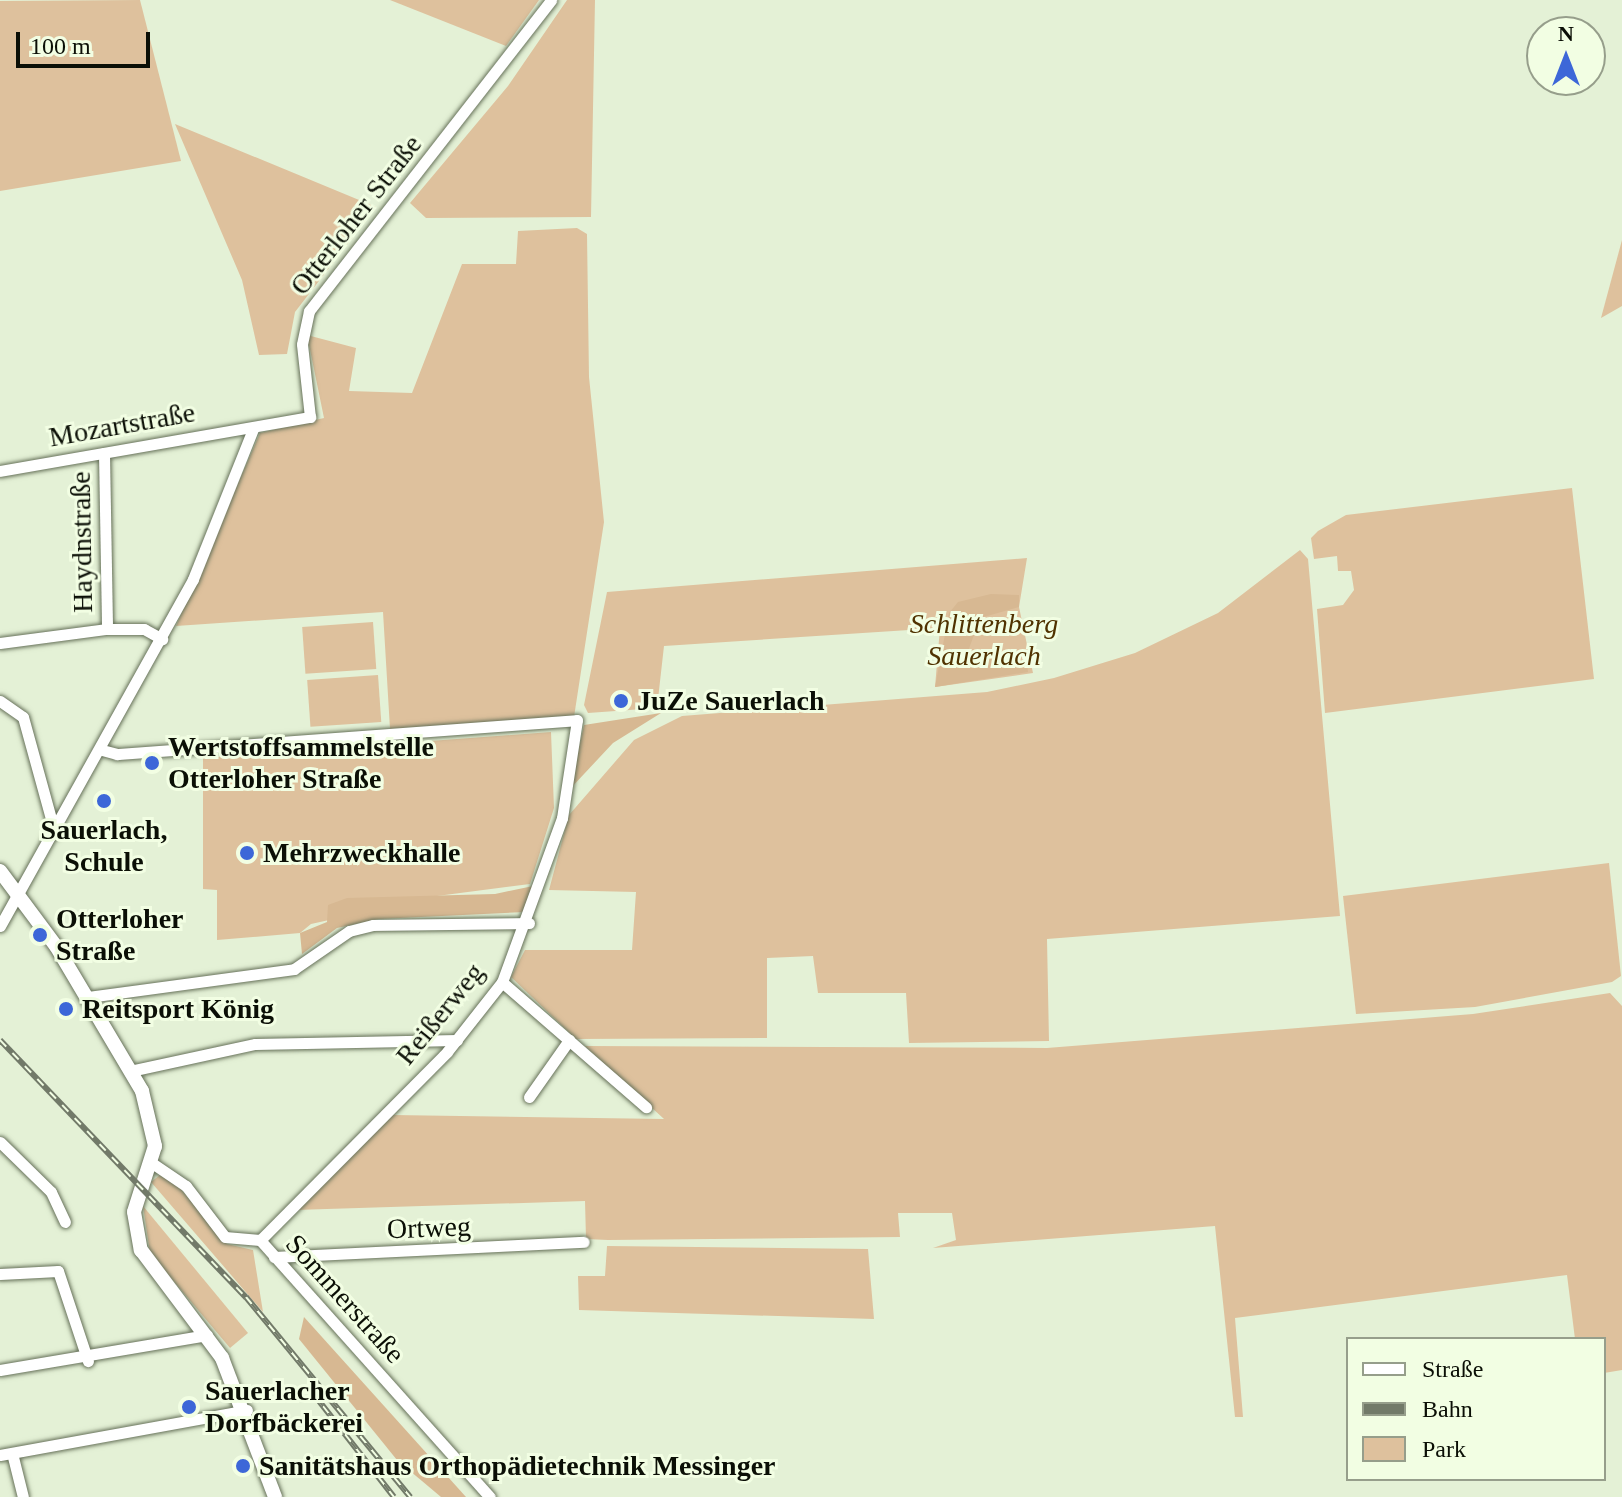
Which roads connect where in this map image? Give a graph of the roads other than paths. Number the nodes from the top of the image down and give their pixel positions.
1 (551, 0) edge
2 (253, 429) junction
3 (104, 453) junction
4 (0, 471) edge
5 (107, 629) junction
6 (162, 639) junction
7 (0, 643) edge
8 (0, 701) edge
9 (102, 750) junction
10 (55, 833) junction
11 (0, 871) edge
12 (19, 898) junction
13 (529, 923) junction
14 (0, 926) edge
15 (502, 982) junction
16 (88, 997) junction
17 (457, 1040) junction
18 (569, 1040) junction
19 (130, 1071) junction
20 (529, 1097) dead end
21 (646, 1107) dead end
22 (0, 1142) edge
23 (152, 1163) junction
24 (65, 1222) dead end
25 (260, 1240) junction
26 (584, 1242) dead end
27 (274, 1257) junction
28 (0, 1274) edge
29 (207, 1335) junction
30 (88, 1361) junction
31 (0, 1370) edge
32 (247, 1410) junction
33 (6, 1454) edge
34 (23, 1497) edge
35 (275, 1497) edge
36 (490, 1497) edge

1 - 2 street, Otterloher Straße
2 - 3 street, Mozartstraße
2 - 6 street
3 - 4 street, Mozartstraße
3 - 5 street, Haydnstraße
5 - 6 street
5 - 7 street
6 - 9 street
8 - 10 street
9 - 10 street
9 - 13 street, Reißerweg
10 - 12 street
11 - 12 main road
12 - 14 street
12 - 16 main road
13 - 15 street, Reißerweg
13 - 16 street
15 - 17 street, Reißerweg
15 - 18 street
16 - 19 main road
17 - 19 street
17 - 25 street, Reißerweg
18 - 20 street
18 - 21 street
19 - 23 main road
22 - 24 street
23 - 25 street, Sommerstraße
23 - 29 main road
25 - 27 street, Sommerstraße
26 - 27 street, Ortweg
27 - 36 street, Sommerstraße
28 - 30 street
29 - 30 street
29 - 32 main road
30 - 31 street
32 - 33 street
32 - 35 main road
33 - 34 street

